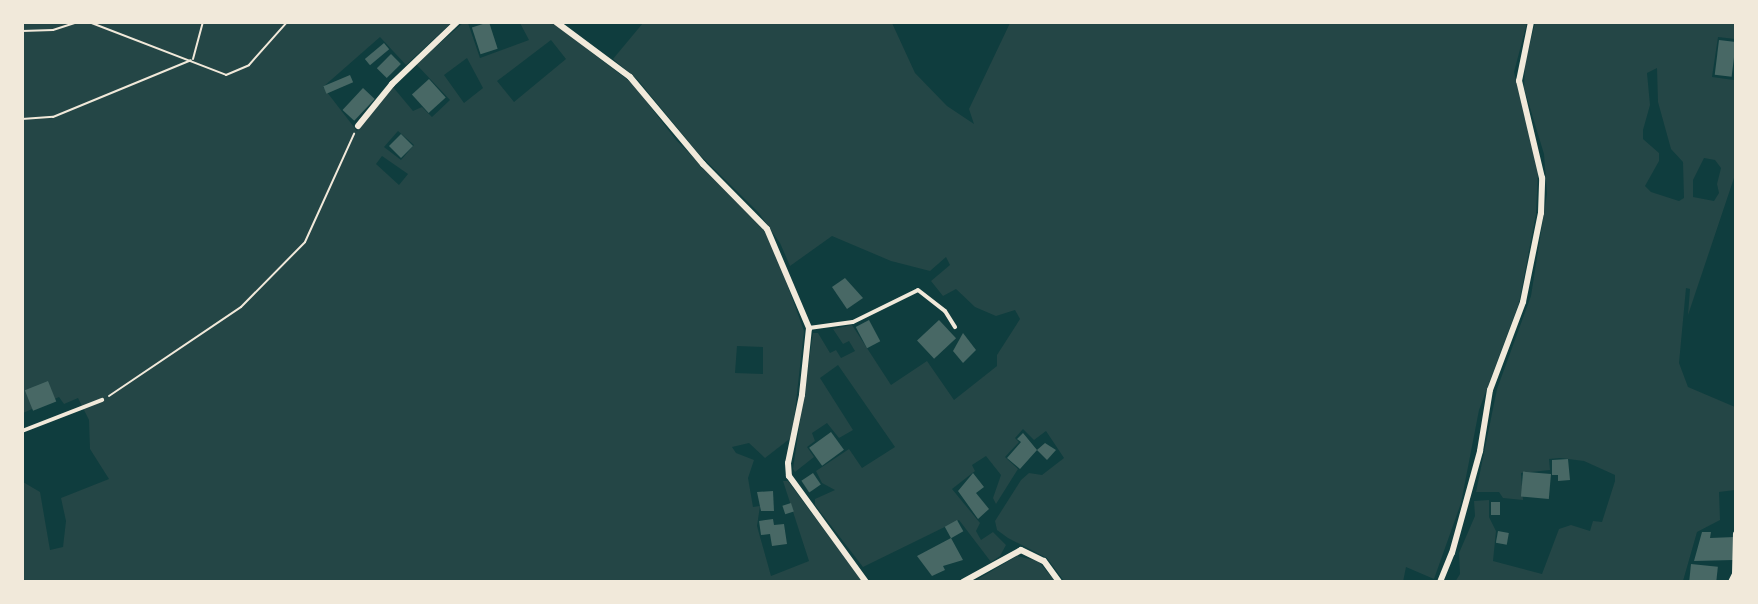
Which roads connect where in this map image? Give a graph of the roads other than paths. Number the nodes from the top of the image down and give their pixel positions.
1 (457, 22) edge
2 (556, 22) edge
3 (1531, 22) edge
4 (358, 126) road end
5 (955, 327) dead end
6 (809, 328) junction
7 (102, 400) road end
8 (22, 431) edge
9 (1736, 534) edge
10 (866, 582) edge
11 (963, 582) edge
12 (1059, 582) edge
13 (1440, 582) edge
14 (1731, 582) edge

1 - 4 street
2 - 6 street
3 - 13 street
5 - 6 lane
6 - 10 street
7 - 8 lane
9 - 14 street
11 - 12 street

